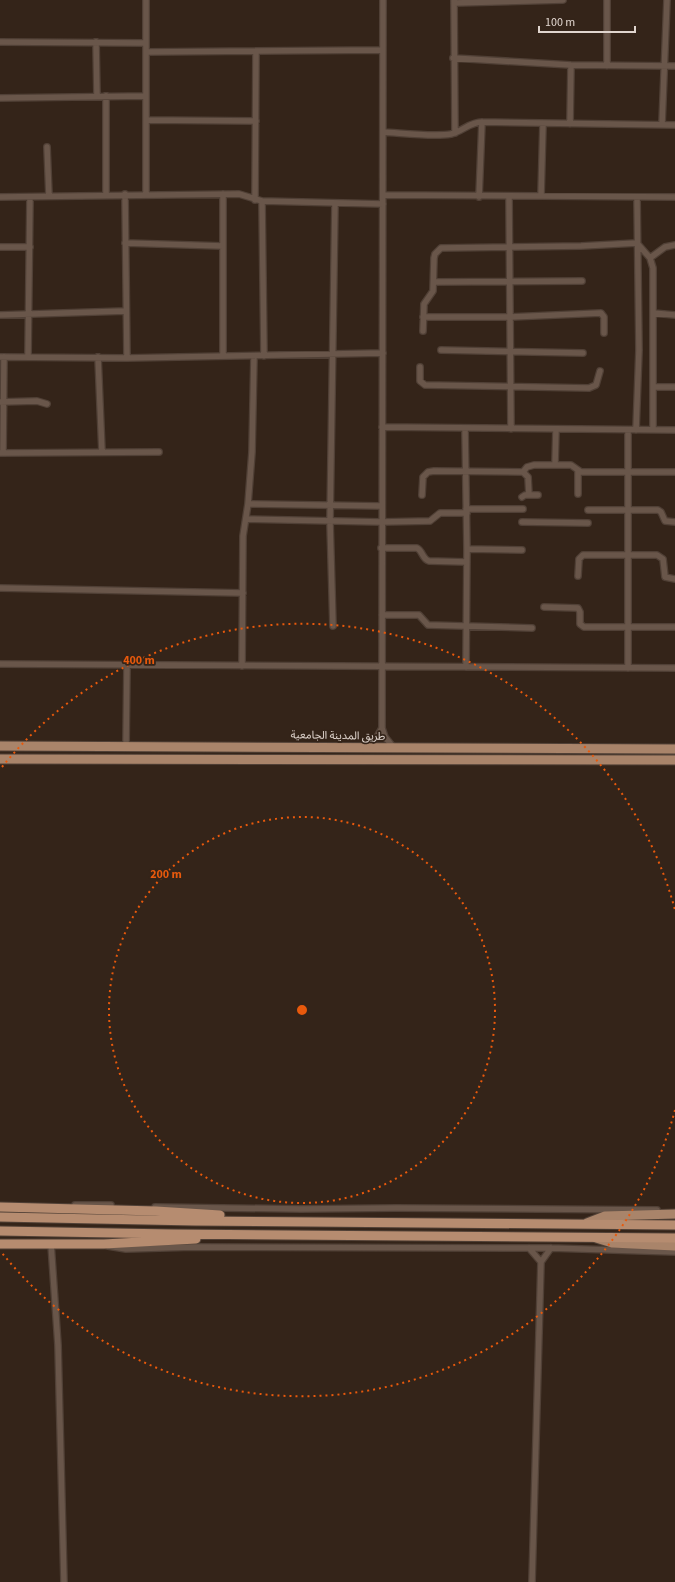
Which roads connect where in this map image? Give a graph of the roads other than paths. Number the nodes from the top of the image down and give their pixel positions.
1 (146, 0) edge
2 (383, 0) edge
3 (563, 0) edge
4 (607, 0) edge
5 (526, 1) edge
6 (667, 1) edge
7 (454, 2) edge
8 (675, 2) edge
9 (0, 42) edge
10 (96, 42) junction
11 (146, 42) junction
12 (383, 50) junction
13 (256, 51) junction
14 (146, 52) junction
15 (453, 58) junction
16 (570, 65) junction
17 (608, 66) junction
18 (666, 66) junction
19 (675, 66) edge
20 (97, 96) junction
21 (106, 96) junction
22 (146, 96) junction
23 (0, 98) edge
24 (146, 120) junction
25 (256, 121) junction
26 (482, 122) junction
27 (544, 124) junction
28 (570, 124) junction
29 (662, 124) junction
30 (675, 125) edge
31 (383, 132) junction
32 (455, 133) junction
33 (47, 147) dead end
34 (125, 194) junction
35 (146, 194) junction
36 (223, 194) junction
37 (106, 195) junction
38 (383, 195) junction
39 (49, 196) junction
40 (541, 196) junction
41 (0, 197) edge
42 (30, 197) junction
43 (479, 197) junction
44 (509, 197) junction
45 (637, 197) junction
46 (675, 197) edge
47 (255, 200) junction
48 (262, 201) junction
49 (335, 203) junction
50 (383, 204) junction
51 (125, 243) junction
52 (637, 243) junction
53 (675, 244) edge
54 (223, 246) junction
55 (0, 247) edge
56 (30, 248) junction
57 (510, 248) junction
58 (650, 258) junction
59 (510, 281) junction
60 (582, 281) dead end
61 (434, 282) junction
62 (126, 311) junction
63 (653, 313) junction
64 (0, 315) edge
65 (29, 315) junction
66 (675, 315) edge
67 (423, 317) junction
68 (510, 317) junction
69 (423, 331) dead end
70 (604, 333) dead end
71 (441, 350) dead end
72 (510, 352) junction
73 (583, 352) dead end
74 (383, 353) junction
75 (333, 354) junction
76 (223, 356) junction
77 (254, 356) junction
78 (264, 356) junction
79 (2, 357) edge
80 (28, 357) junction
81 (98, 357) junction
82 (127, 358) junction
83 (420, 368) dead end
84 (600, 371) dead end
85 (511, 387) junction
86 (653, 387) junction
87 (675, 387) edge
88 (2, 402) edge
89 (47, 404) dead end
90 (382, 427) junction
91 (465, 428) junction
92 (511, 429) junction
93 (556, 429) junction
94 (628, 430) junction
95 (636, 430) junction
96 (653, 430) junction
97 (675, 430) edge
98 (102, 452) junction
99 (160, 452) dead end
100 (2, 453) edge
101 (555, 465) junction
102 (466, 471) junction
103 (578, 471) junction
104 (523, 472) junction
105 (628, 472) junction
106 (675, 472) edge
107 (578, 494) dead end
108 (422, 495) dead end
109 (529, 495) junction
110 (538, 495) dead end
111 (522, 497) dead end
112 (248, 504) junction
113 (330, 505) junction
114 (381, 506) junction
115 (523, 509) dead end
116 (588, 510) dead end
117 (628, 510) junction
118 (467, 511) junction
119 (246, 519) junction
120 (330, 522) junction
121 (381, 522) junction
122 (522, 522) dead end
123 (675, 522) edge
124 (588, 523) dead end
125 (381, 548) junction
126 (467, 549) junction
127 (522, 550) dead end
128 (628, 555) junction
129 (466, 562) junction
130 (578, 576) dead end
131 (675, 579) edge
132 (0, 588) edge
133 (243, 593) junction
134 (544, 607) dead end
135 (382, 615) junction
136 (333, 626) dead end
137 (466, 626) junction
138 (628, 627) junction
139 (675, 627) edge
140 (532, 628) dead end
141 (0, 664) edge
142 (127, 665) junction
143 (242, 666) junction
144 (382, 667) junction
145 (466, 667) junction
146 (628, 668) junction
147 (675, 668) edge
148 (382, 728) junction
149 (0, 746) edge
150 (126, 746) junction
151 (364, 748) junction
152 (394, 748) junction
153 (675, 749) edge
154 (0, 759) edge
155 (675, 760) edge
156 (0, 1207) edge
157 (62, 1209) junction
158 (675, 1210) edge
159 (675, 1214) edge
160 (0, 1216) edge
161 (251, 1220) junction
162 (587, 1223) junction
163 (675, 1225) edge
164 (0, 1231) edge
165 (208, 1234) junction
166 (593, 1237) junction
167 (675, 1238) edge
168 (0, 1244) edge
169 (51, 1244) junction
170 (104, 1244) junction
171 (675, 1246) edge
172 (530, 1248) junction
173 (551, 1248) junction
174 (675, 1252) edge
175 (541, 1262) junction
176 (64, 1582) edge
177 (532, 1582) edge

1 - 11 street
2 - 12 street
3 - 5 street
4 - 17 street
5 - 7 street
6 - 8 street
6 - 18 street
7 - 15 street
9 - 10 street
10 - 11 street
10 - 20 street
11 - 14 street
12 - 13 street
12 - 31 street
13 - 14 street
13 - 25 street
14 - 22 street
15 - 16 street
15 - 32 street
16 - 17 street
16 - 28 street
17 - 18 street
18 - 19 street
18 - 29 street
20 - 21 street
20 - 23 street
21 - 22 street
21 - 37 street
22 - 24 street
24 - 25 street
24 - 35 street
25 - 47 street
26 - 27 street
26 - 32 street
26 - 43 street
27 - 28 street
27 - 40 street
28 - 29 street
29 - 30 street
31 - 32 street
31 - 38 street
33 - 39 street
34 - 35 street
34 - 37 street
34 - 51 street
35 - 36 street
36 - 47 street
36 - 54 street
37 - 39 street
38 - 43 street
38 - 50 street
39 - 42 street
40 - 44 street
40 - 45 street
41 - 42 street
42 - 56 street
43 - 44 street
44 - 57 street
45 - 46 street
45 - 52 street
47 - 48 street
48 - 49 street
48 - 78 street
49 - 50 street
49 - 75 street
50 - 74 street
51 - 54 street
51 - 62 street
52 - 57 street
52 - 58 street
52 - 95 street
53 - 58 street
54 - 76 street
55 - 56 street
56 - 65 street
57 - 59 street
57 - 61 street
58 - 63 street
59 - 60 street
59 - 61 street
59 - 68 street
61 - 67 street
62 - 65 street
62 - 82 street
63 - 66 street
63 - 86 street
64 - 65 street
65 - 80 street
67 - 68 street
67 - 69 street
68 - 70 street
68 - 72 street
71 - 72 street
72 - 73 street
72 - 85 street
74 - 75 street
74 - 90 street
75 - 78 street
75 - 113 street
76 - 77 street
76 - 82 street
77 - 78 street
77 - 112 street
79 - 80 street
79 - 88 street
80 - 81 street
81 - 82 street
81 - 98 street
83 - 85 street
84 - 85 street
85 - 92 street
86 - 87 street
86 - 96 street
88 - 89 street
88 - 100 street
90 - 91 street
90 - 114 street
91 - 92 street
91 - 102 street
92 - 93 street
93 - 94 street
93 - 101 street
94 - 95 street
94 - 105 street
95 - 96 street
96 - 97 street
98 - 99 street
98 - 100 street
101 - 103 street
101 - 104 street
102 - 104 street
102 - 108 street
102 - 118 street
103 - 105 street
103 - 107 street
104 - 109 street
105 - 106 street
105 - 117 street
109 - 110 street
109 - 111 street
112 - 113 street
112 - 119 street
113 - 114 street
113 - 120 street
114 - 121 street
115 - 118 street
116 - 117 street
117 - 123 street
117 - 128 street
118 - 121 street
118 - 126 street
119 - 120 street
119 - 133 street
120 - 121 street
120 - 136 street
121 - 125 street
122 - 124 street
125 - 129 street
125 - 135 street
126 - 127 street
126 - 129 street
128 - 130 street
128 - 131 street
128 - 138 street
129 - 137 street
132 - 133 street
133 - 143 street
134 - 138 street
135 - 137 street
135 - 144 street
137 - 140 street
137 - 145 street
138 - 139 street
138 - 146 street
141 - 142 street
142 - 143 street
142 - 150 street
143 - 144 street
144 - 145 street
144 - 148 street
145 - 146 street
146 - 147 street
148 - 151 street
148 - 152 street
149 - 150 main road, طريق المدينة الجامعية
150 - 151 main road, طريق المدينة الجامعية
151 - 152 main road, طريق المدينة الجامعية
152 - 153 main road, طريق المدينة الجامعية
154 - 155 main road
156 - 157 highway
157 - 158 street
157 - 161 highway
159 - 162 main road
160 - 161 highway
161 - 162 highway
162 - 163 highway
164 - 165 highway
165 - 166 highway
165 - 170 highway
166 - 167 highway
166 - 171 main road
168 - 169 highway
169 - 170 highway
169 - 176 street
170 - 172 street
172 - 173 street
172 - 175 street
173 - 174 street
173 - 175 street
175 - 177 street

